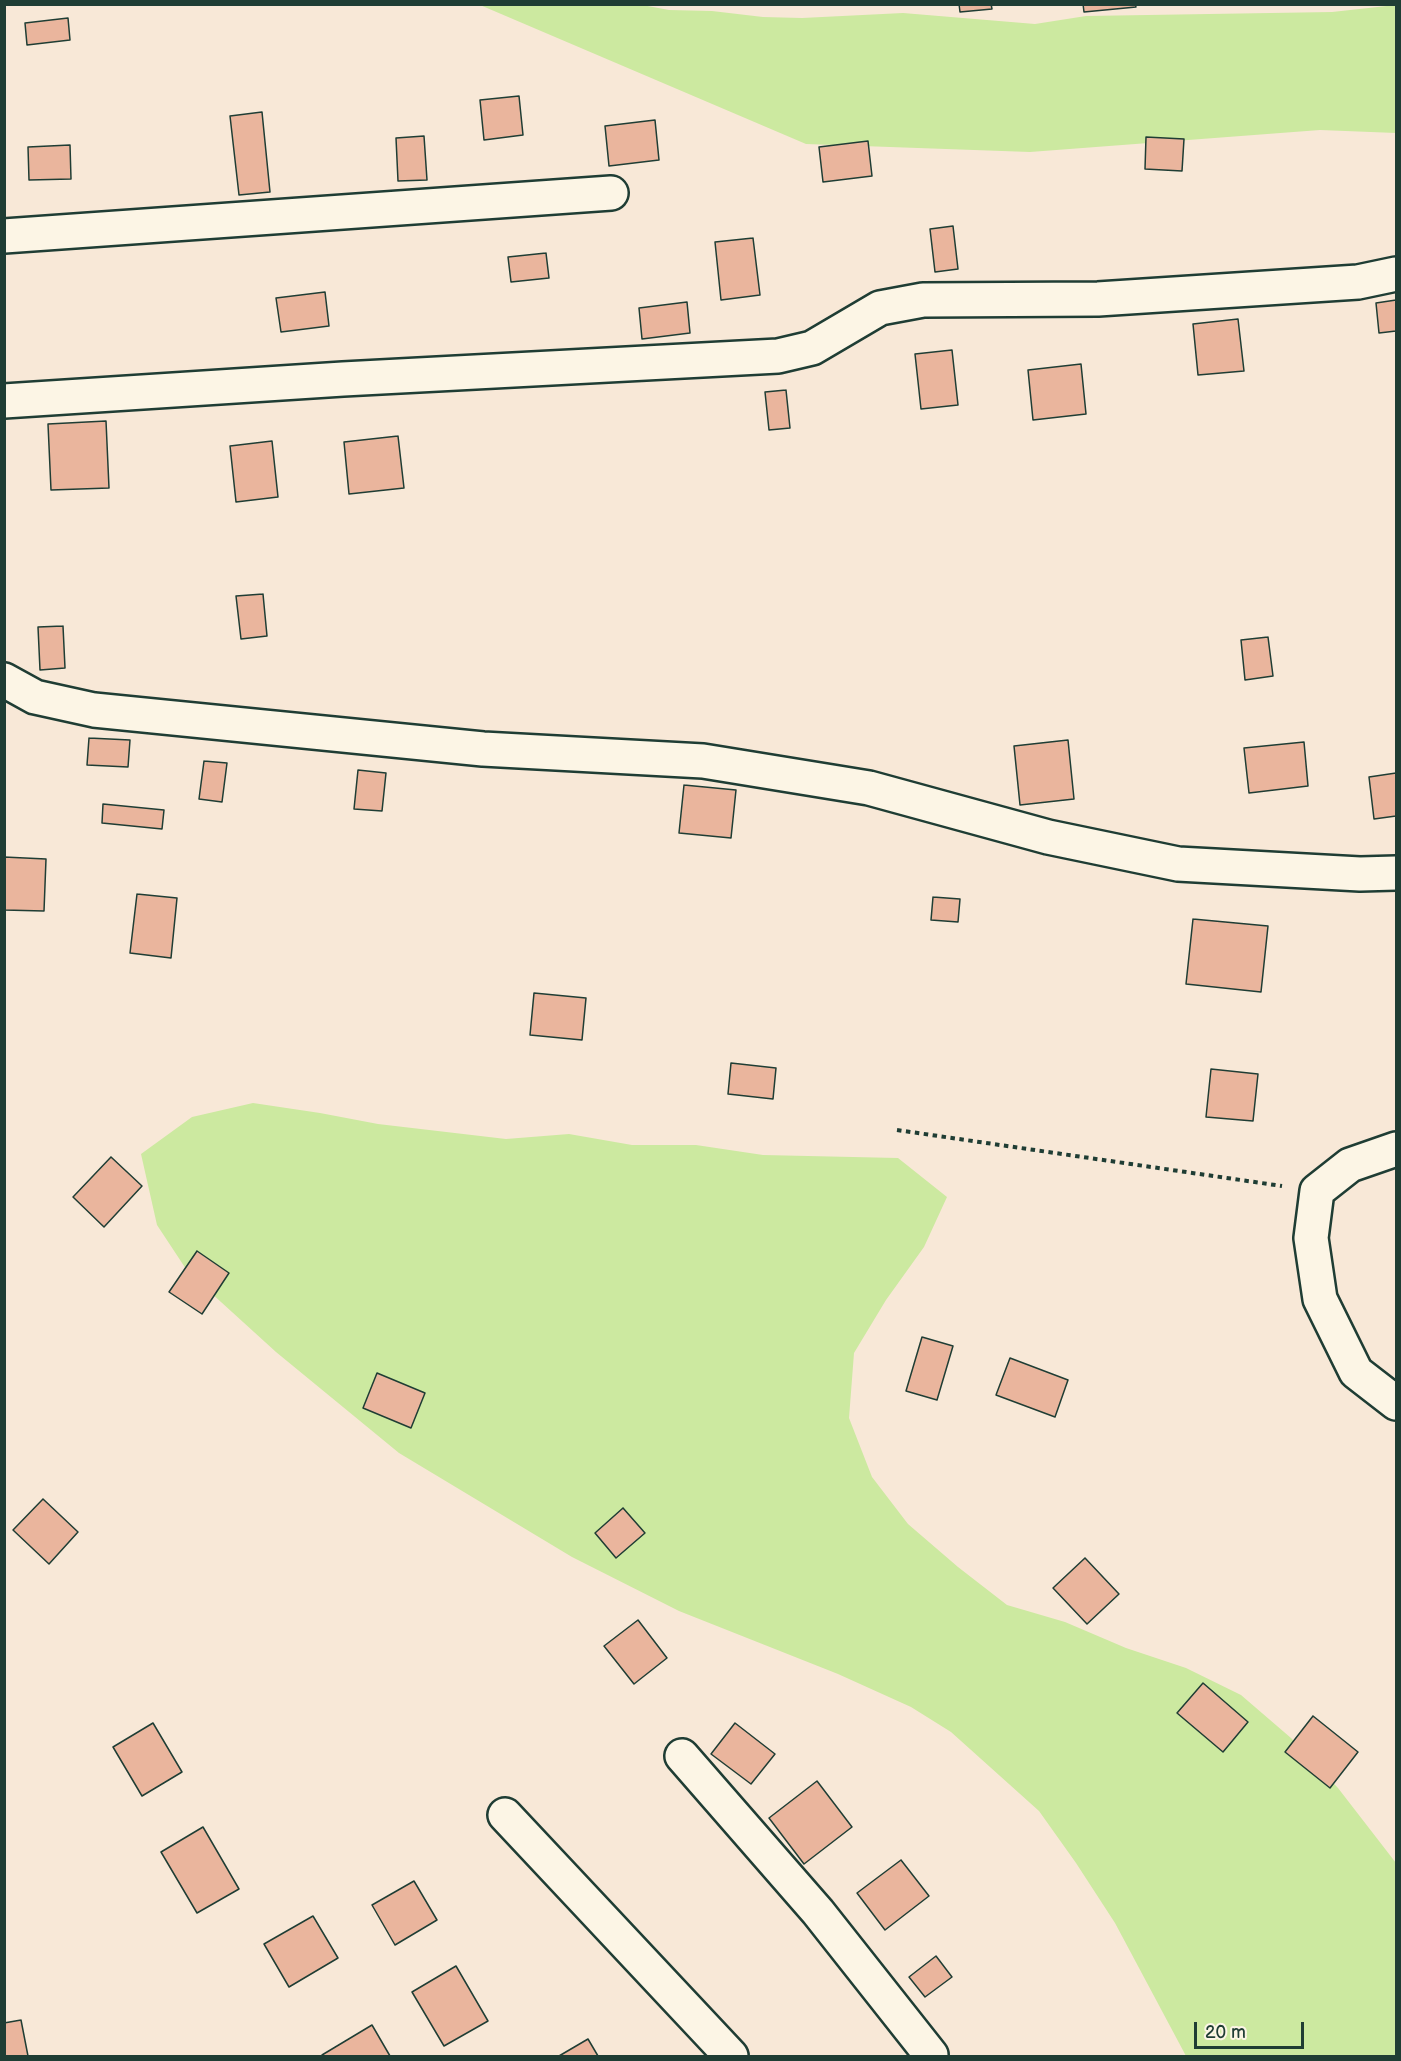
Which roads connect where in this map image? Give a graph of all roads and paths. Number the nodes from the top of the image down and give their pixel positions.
1 (611, 193) dead end
2 (4, 236) edge
3 (1396, 274) edge
4 (4, 401) edge
5 (4, 680) edge
6 (1396, 873) edge
7 (897, 1130) dead end
8 (1396, 1149) edge
9 (1317, 1191) junction
10 (1396, 1403) edge
11 (682, 1756) dead end
12 (505, 1815) dead end
13 (731, 2056) edge
14 (930, 2056) edge

1 - 2 street
3 - 4 street
5 - 6 street
7 - 9 path
8 - 9 street
9 - 10 street
11 - 14 street
12 - 13 street

